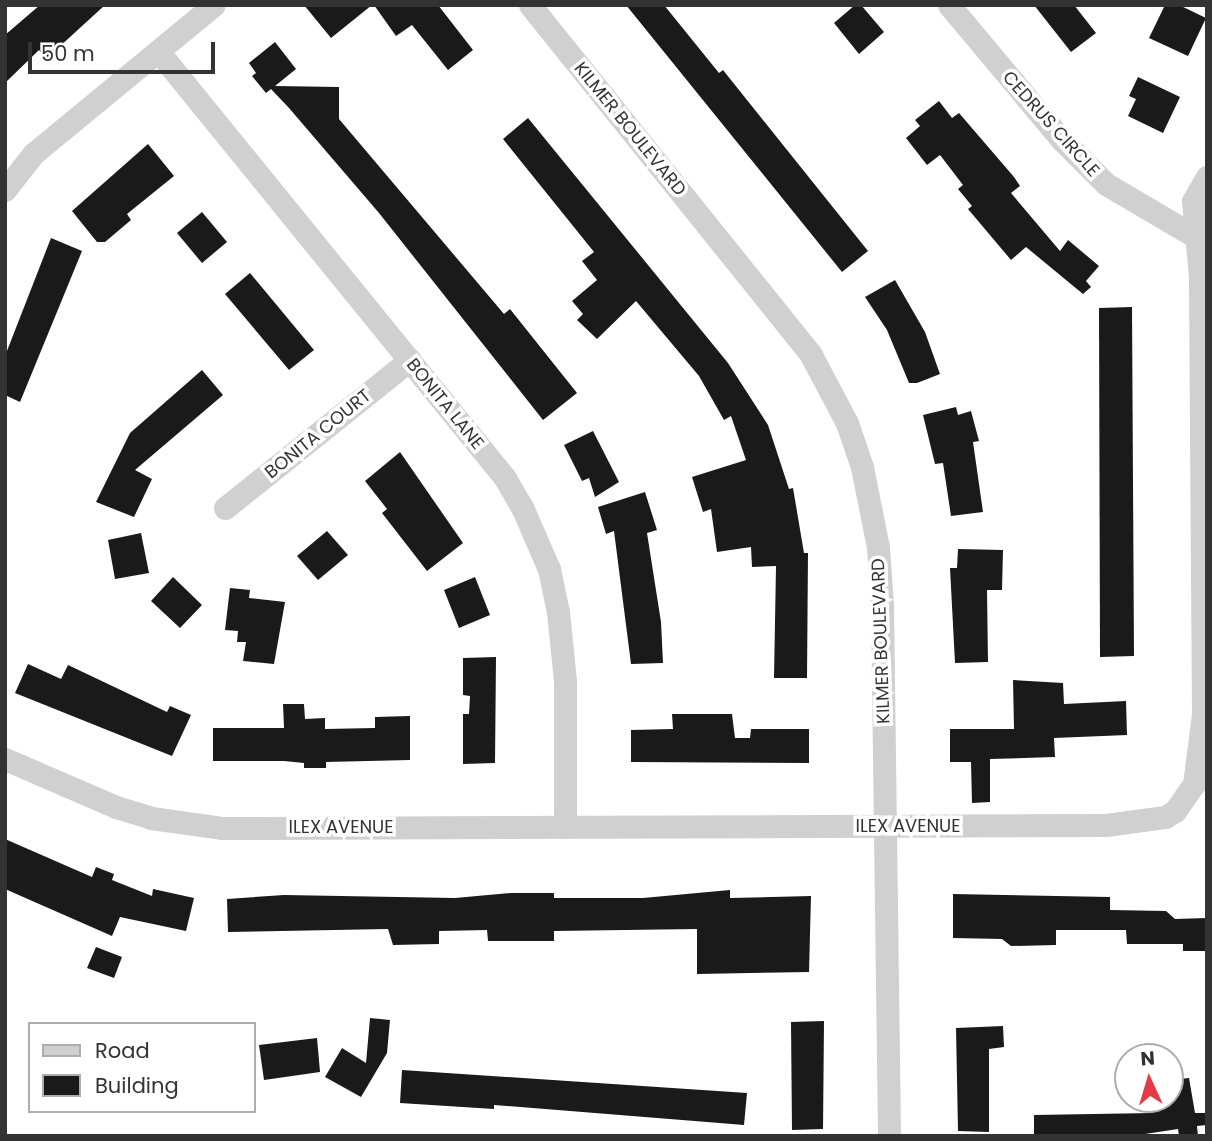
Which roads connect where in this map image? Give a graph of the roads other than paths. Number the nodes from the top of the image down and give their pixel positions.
1 (214, 5) edge
2 (530, 5) edge
3 (949, 5) edge
4 (158, 51) junction
5 (1207, 177) edge
6 (5, 190) edge
7 (1201, 241) edge
8 (410, 360) junction
9 (225, 508) dead end
10 (5, 759) edge
11 (884, 826) junction
12 (565, 827) junction
13 (888, 1136) edge

1 - 4 street
2 - 11 street, KILMER BOULEVARD
3 - 7 street, CEDRUS CIRCLE
4 - 6 street
4 - 8 street, BONITA LANE
5 - 7 street, ILEX AVENUE
7 - 11 street, ILEX AVENUE
8 - 9 street, BONITA COURT
8 - 12 street, BONITA LANE
10 - 12 street, ILEX AVENUE
11 - 12 street, ILEX AVENUE
11 - 13 street, KILMER BOULEVARD

